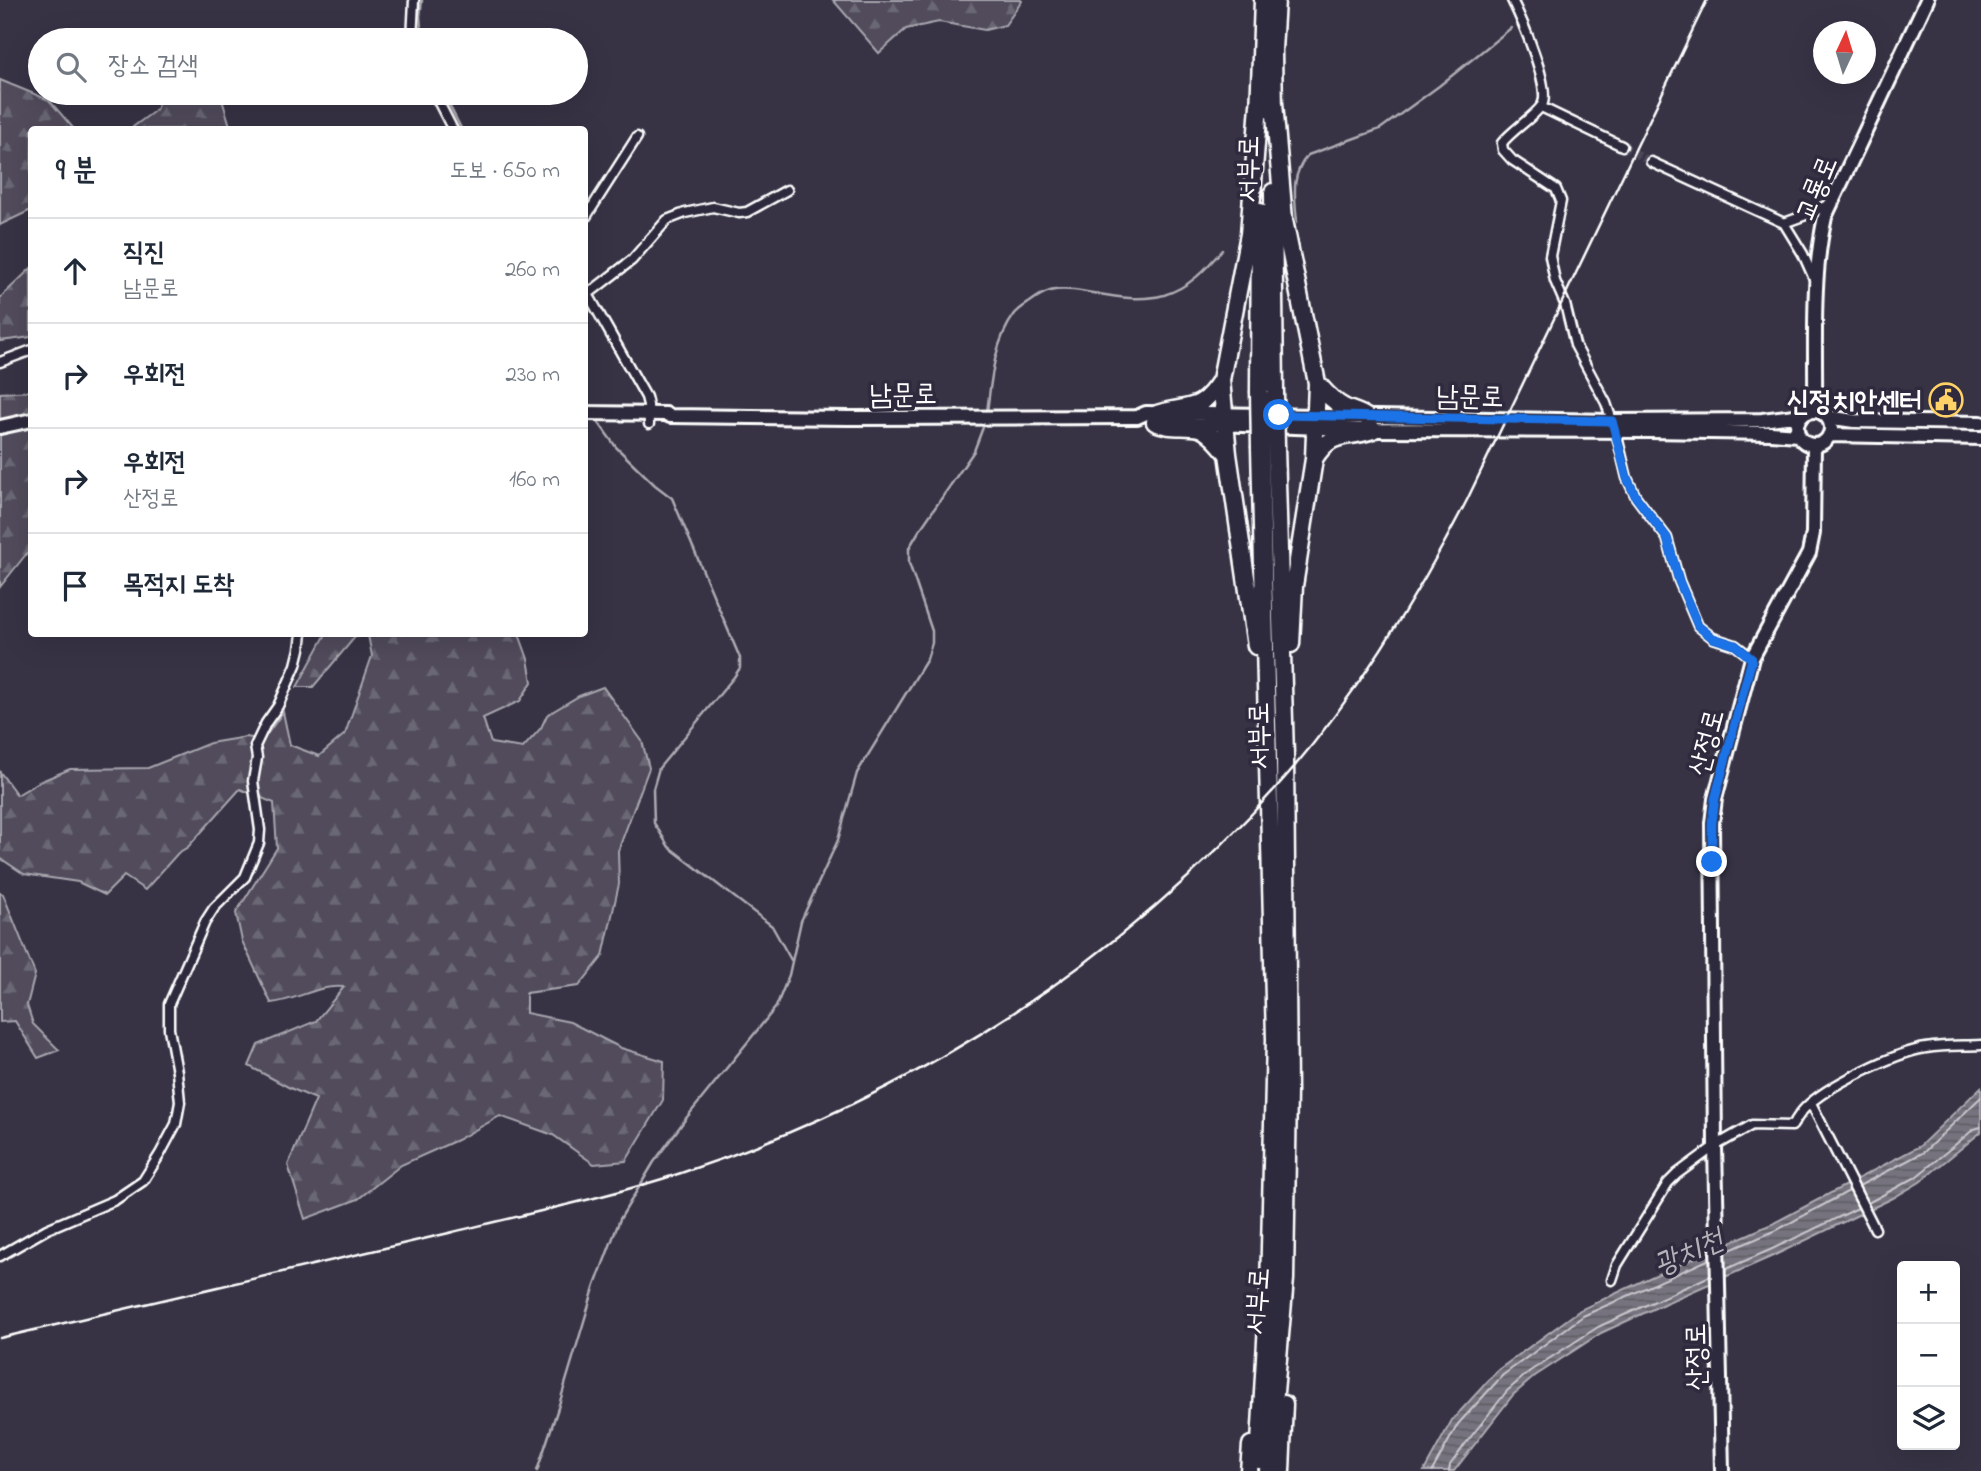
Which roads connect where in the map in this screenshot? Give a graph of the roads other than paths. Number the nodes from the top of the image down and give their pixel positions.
1 (414, 0) edge
2 (1263, 0) edge
3 (1276, 0) edge
4 (1513, 0) edge
5 (1927, 0) edge
6 (413, 28) edge
7 (1266, 104) junction
8 (440, 105) edge
9 (1541, 107) junction
10 (451, 126) edge
11 (637, 137) dead end
12 (1622, 146) tunnel mouth
13 (1651, 162) tunnel mouth
14 (787, 190) dead end
15 (1833, 202) junction
16 (588, 214) edge
17 (1784, 223) junction
18 (1817, 287) junction
19 (588, 290) edge
20 (588, 293) edge
21 (28, 352) edge
22 (0, 362) edge
23 (1221, 380) junction
24 (1317, 383) junction
25 (1808, 413) junction
26 (28, 415) edge
27 (590, 417) edge
28 (1827, 417) junction
29 (1156, 418) junction
30 (649, 419) junction
31 (1226, 419) junction
32 (0, 420) edge
33 (28, 421) edge
34 (1316, 422) junction
35 (1925, 422) junction
36 (1369, 424) junction
37 (1981, 424) edge
38 (1614, 426) junction
39 (0, 427) edge
40 (1798, 435) junction
41 (1829, 435) junction
42 (1924, 436) junction
43 (1981, 438) edge
44 (1814, 445) junction
45 (1268, 448) junction
46 (1228, 454) junction
47 (1314, 459) junction
48 (302, 637) edge
49 (1752, 659) junction
50 (1285, 755) junction
51 (1268, 756) junction
52 (1981, 1045) edge
53 (1811, 1103) junction
54 (1715, 1146) junction
55 (1873, 1226) dead end
56 (0, 1256) edge
57 (1285, 1279) junction
58 (1612, 1280) dead end
59 (1269, 1290) junction
60 (1249, 1471) edge
61 (1258, 1471) edge
62 (1268, 1471) edge
63 (1280, 1471) edge
64 (1722, 1471) edge

1 - 6 street
2 - 7 highway, 서부로
3 - 7 highway, 서부로
4 - 9 street
5 - 15 main road, 교룡로
7 - 23 highway
7 - 24 highway
7 - 45 highway, 서부로, bridge
8 - 10 street
9 - 12 street
9 - 38 street
11 - 16 street
13 - 17 street
14 - 19 street
15 - 17 street
15 - 18 main road, 교룡로
17 - 18 street
18 - 25 main road, 교룡로
20 - 30 street
21 - 22 street
23 - 29 highway
23 - 31 highway
24 - 34 highway
24 - 36 highway
25 - 28 main road
25 - 38 main road, 남문로
25 - 40 main road
26 - 32 main road
27 - 30 main road, 남문로
28 - 35 main road
28 - 41 main road
29 - 30 main road, 남문로
29 - 31 main road, 남문로
29 - 46 highway
31 - 34 main road, 남문로
31 - 46 highway
33 - 39 main road
34 - 36 main road, 남문로
34 - 47 highway
35 - 37 main road
35 - 42 main road
36 - 38 main road, 남문로
36 - 47 highway
38 - 40 main road, 남문로
38 - 49 street
40 - 44 main road, 남문로
41 - 42 main road
41 - 44 main road
42 - 43 main road
44 - 49 main road, 산정로
45 - 50 highway, 서부로
45 - 51 highway, 서부로
46 - 51 highway
47 - 50 highway
48 - 56 street
49 - 54 main road, 산정로
50 - 57 highway, 서부로
51 - 59 highway, 서부로
52 - 53 street
53 - 54 street
53 - 55 street
54 - 58 street
54 - 64 main road, 산정로
57 - 62 highway, 서부로
57 - 63 highway
59 - 60 highway
59 - 61 highway, 서부로

